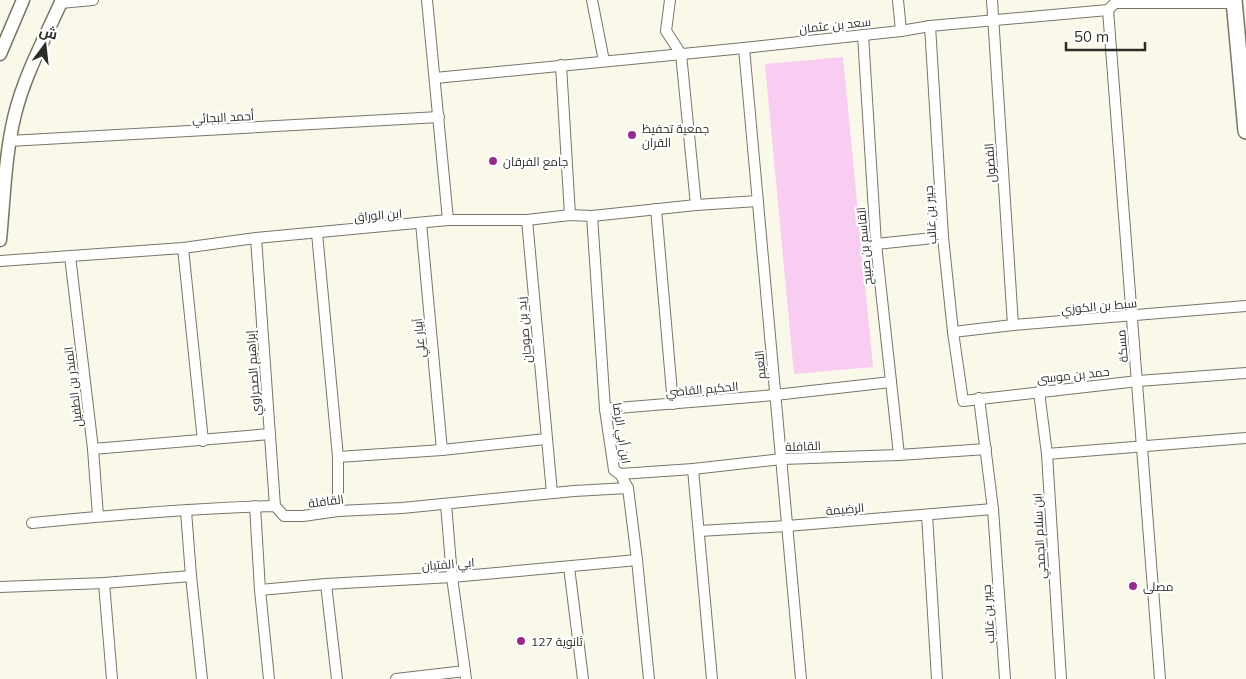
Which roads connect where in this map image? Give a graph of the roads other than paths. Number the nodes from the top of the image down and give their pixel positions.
1 (23, 0) edge
2 (93, 0) edge
3 (426, 0) edge
4 (592, 0) edge
5 (670, 0) edge
6 (898, 0) edge
7 (992, 0) edge
8 (61, 1) edge
9 (1234, 1) edge
10 (1112, 4) edge
11 (994, 21) junction
12 (930, 26) junction
13 (901, 31) junction
14 (863, 35) junction
15 (744, 48) junction
16 (0, 54) edge
17 (680, 54) junction
18 (604, 61) junction
19 (561, 65) junction
20 (435, 78) junction
21 (439, 117) junction
22 (1246, 132) edge
23 (10, 141) junction
24 (758, 201) junction
25 (696, 205) junction
26 (656, 209) junction
27 (570, 215) junction
28 (592, 216) junction
29 (448, 220) junction
30 (527, 220) junction
31 (422, 224) junction
32 (317, 233) junction
33 (943, 236) junction
34 (256, 238) junction
35 (0, 240) edge
36 (876, 244) junction
37 (183, 248) junction
38 (70, 256) junction
39 (0, 261) edge
40 (1246, 306) edge
41 (1132, 316) junction
42 (1013, 325) junction
43 (954, 332) junction
44 (1246, 373) edge
45 (1138, 381) junction
46 (891, 382) junction
47 (1038, 392) junction
48 (775, 395) junction
49 (979, 398) junction
50 (963, 401) joint
51 (673, 404) junction
52 (605, 409) junction
53 (270, 434) junction
54 (546, 438) junction
55 (1246, 438) edge
56 (203, 441) junction
57 (1142, 446) junction
58 (92, 449) junction
59 (986, 449) junction
60 (442, 450) junction
61 (1047, 454) junction
62 (899, 455) junction
63 (338, 457) junction
64 (782, 459) junction
65 (693, 469) junction
66 (620, 474) junction
67 (628, 488) junction
68 (552, 493) junction
69 (446, 504) junction
70 (255, 506) junction
71 (275, 506) junction
72 (993, 510) junction
73 (186, 511) junction
74 (338, 511) junction
75 (927, 515) junction
76 (98, 516) junction
77 (32, 523) dead end
78 (787, 526) junction
79 (699, 531) junction
80 (637, 560) junction
81 (569, 566) junction
82 (191, 576) junction
83 (452, 577) junction
84 (104, 583) junction
85 (326, 584) junction
86 (0, 587) edge
87 (260, 590) junction
88 (465, 675) edge
89 (112, 679) edge
90 (202, 679) edge
91 (269, 679) edge
92 (337, 679) edge
93 (396, 679) edge
94 (583, 679) edge
95 (649, 679) edge
96 (712, 679) edge
97 (801, 679) edge
98 (937, 679) edge
99 (1005, 679) edge
100 (1061, 679) edge
101 (1160, 679) edge

1 - 16 street
2 - 8 street
3 - 20 street
4 - 18 street
5 - 17 street
6 - 13 street
7 - 11 street, الفضول
8 - 23 street
9 - 10 street, سعد بن عثمان
9 - 22 main road
10 - 11 street, سعد بن عثمان
10 - 41 street, مسكة
11 - 12 street, سعد بن عثمان
11 - 42 street, الفضول
12 - 13 street, سعد بن عثمان
12 - 33 street, جبير بن غالب
13 - 14 street, سعد بن عثمان
14 - 15 street, سعد بن عثمان
14 - 36 street, القاسم بن صبيح
15 - 17 street, سعد بن عثمان
15 - 24 street, النعيم
17 - 18 street, سعد بن عثمان
17 - 25 street
18 - 19 street, سعد بن عثمان
19 - 20 street, سعد بن عثمان
19 - 27 street
20 - 21 street
21 - 23 street, أحمد البجائي
21 - 29 street
23 - 35 street
24 - 25 street, ابن الوراق
24 - 48 street, النعيم
25 - 26 street, ابن الوراق
26 - 28 street, ابن الوراق
26 - 51 street
27 - 28 street, ابن الوراق
27 - 30 street, ابن الوراق
28 - 52 street, ابن أبي الرضا
29 - 30 street, ابن الوراق
29 - 31 street, ابن الوراق
30 - 54 street, زيد بن صوحان
31 - 32 street, ابن الوراق
31 - 60 street, آبيار علي
32 - 34 street, ابن الوراق
32 - 63 street
33 - 36 street
33 - 43 street, جبير بن غالب
34 - 37 street, ابن الوراق
34 - 53 street, إبراهيم الصحراوي
36 - 46 street, القاسم بن صبيح
37 - 38 street, ابن الوراق
37 - 56 street
38 - 39 street, ابن الوراق
38 - 58 street, المنذر بن الطفيل
40 - 41 street, سبط بن الكوزي
41 - 42 street, سبط بن الكوزي
41 - 45 street, مسكة
42 - 43 street, سبط بن الكوزي
43 - 50 street, جبير بن غالب
44 - 45 street, حمد بن موسى
45 - 47 street, حمد بن موسى
45 - 57 street, مسكة
46 - 48 street, الحكيم القاضي
46 - 62 street, القاسم بن صبيح
47 - 49 street, حمد بن موسى
47 - 61 street, ابن سلام الجمحي
48 - 51 street, الحكيم القاضي
48 - 64 street, النعيم
49 - 50 street, حمد بن موسى
49 - 59 street, جبير بن غالب
51 - 52 street, الحكيم القاضي
52 - 66 street, ابن أبي الرضا
53 - 56 street
53 - 71 street, إبراهيم الصحراوي
54 - 60 street
54 - 68 street, زيد بن صوحان
55 - 57 street
56 - 58 street
57 - 61 street
57 - 101 street, مسكة
58 - 76 street, المنذر بن الطفيل
59 - 62 street, القافلة
59 - 72 street, جبير بن غالب
60 - 63 street
61 - 100 street, ابن سلام الجمحي
62 - 64 street, القافلة
63 - 74 street
64 - 65 street, القافلة
64 - 78 street, النعيم
65 - 66 street, القافلة
65 - 79 street
66 - 67 street, ابن أبي الرضا
67 - 68 street, القافلة
67 - 80 street, ابن أبي الرضا
68 - 69 street, القافلة
69 - 74 street, القافلة
69 - 83 street
70 - 71 street, القافلة
70 - 73 street, القافلة
70 - 87 street
71 - 74 street, القافلة
72 - 75 street, الرضيمة
72 - 99 street, جبير بن غالب
73 - 76 street, القافلة
73 - 82 street
75 - 78 street, الرضيمة
75 - 98 street
76 - 77 street, القافلة
78 - 79 street, الرضيمة
78 - 97 street, النعيم
79 - 96 street
80 - 81 street, ابي الفتيان
80 - 95 street, ابن أبي الرضا
81 - 83 street, ابي الفتيان
81 - 94 street
82 - 84 street
82 - 90 street
83 - 85 street, ابي الفتيان
83 - 88 street
84 - 86 street
84 - 89 street
85 - 87 street, ابي الفتيان
85 - 92 street
87 - 91 street
88 - 93 street

